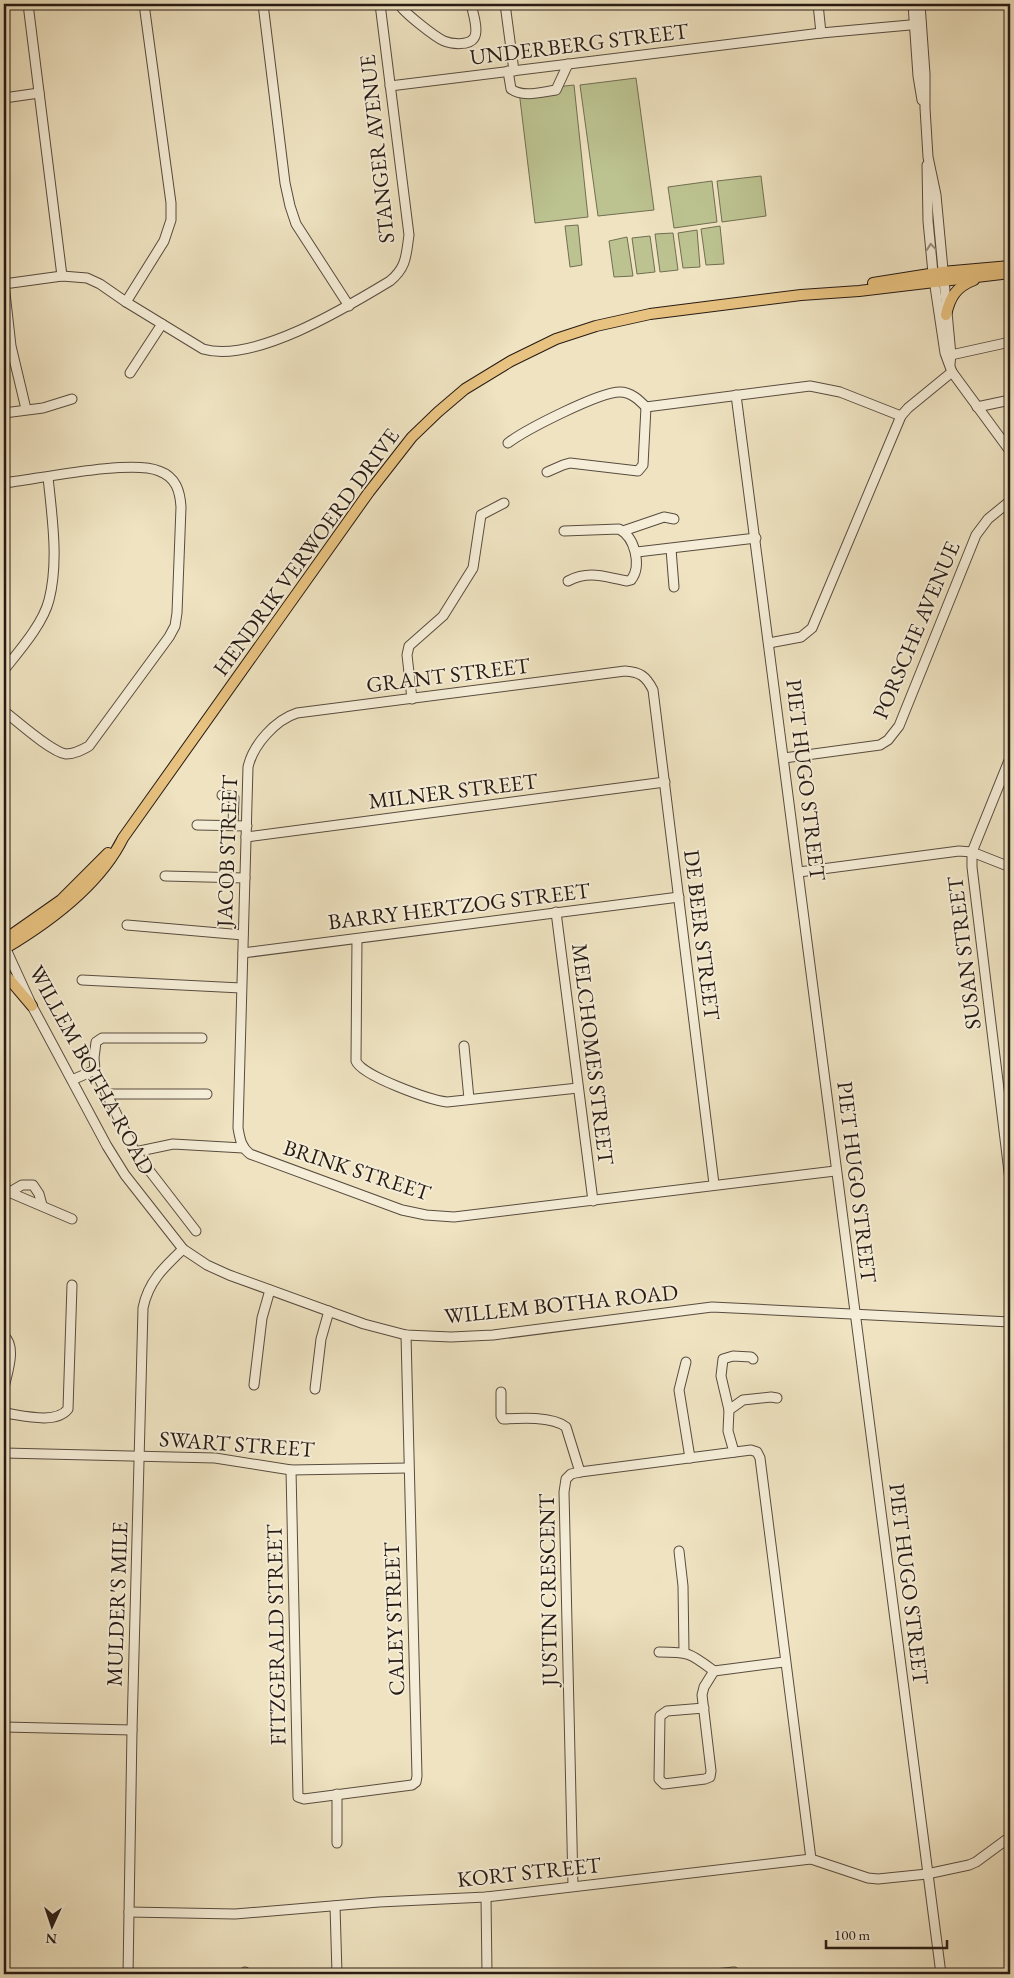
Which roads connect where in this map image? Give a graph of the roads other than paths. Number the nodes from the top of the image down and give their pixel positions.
1 (28, 4) edge
2 (144, 4) edge
3 (263, 4) edge
4 (380, 4) edge
5 (399, 4) edge
6 (471, 4) edge
7 (506, 4) edge
8 (818, 4) edge
9 (914, 4) edge
10 (920, 4) edge
11 (918, 24) junction
12 (821, 33) junction
13 (568, 64) junction
14 (511, 71) junction
15 (390, 86) junction
16 (39, 93) junction
17 (4, 98) edge
18 (1010, 266) edge
19 (1010, 273) edge
20 (987, 275) junction
21 (62, 276) junction
22 (938, 277) junction
23 (4, 284) edge
24 (126, 302) junction
25 (349, 306) junction
26 (946, 315) junction
27 (162, 324) junction
28 (1010, 342) edge
29 (951, 364) junction
30 (130, 373) dead end
31 (736, 395) junction
32 (72, 399) dead end
33 (1010, 400) edge
34 (646, 406) junction
35 (977, 407) junction
36 (26, 409) junction
37 (4, 413) edge
38 (901, 416) junction
39 (508, 443) dead end
40 (1010, 451) edge
41 (547, 472) dead end
42 (48, 477) junction
43 (4, 483) edge
44 (1010, 501) edge
45 (504, 503) dead end
46 (674, 520) dead end
47 (564, 531) dead end
48 (623, 531) junction
49 (756, 538) junction
50 (671, 549) junction
51 (637, 552) junction
52 (568, 581) dead end
53 (674, 587) dead end
54 (769, 642) junction
55 (4, 670) edge
56 (653, 690) joint
57 (412, 698) junction
58 (4, 711) edge
59 (254, 751) joint
60 (784, 758) junction
61 (1010, 758) edge
62 (664, 782) junction
63 (222, 795) dead end
64 (197, 824) dead end
65 (233, 825) junction
66 (247, 826) junction
67 (246, 836) junction
68 (972, 852) junction
69 (1010, 867) edge
70 (799, 872) junction
71 (165, 876) dead end
72 (244, 878) junction
73 (679, 897) junction
74 (556, 912) junction
75 (127, 925) dead end
76 (243, 935) junction
77 (357, 939) junction
78 (4, 946) edge
79 (243, 953) junction
80 (4, 973) edge
81 (82, 980) dead end
82 (241, 988) junction
83 (32, 1006) junction
84 (202, 1038) dead end
85 (464, 1046) dead end
86 (95, 1070) junction
87 (72, 1080) junction
88 (578, 1088) junction
89 (106, 1094) junction
90 (207, 1094) dead end
91 (469, 1099) junction
92 (243, 1148) junction
93 (134, 1152) junction
94 (835, 1170) junction
95 (1010, 1180) edge
96 (714, 1184) junction
97 (7, 1191) edge
98 (593, 1201) junction
99 (42, 1205) junction
100 (72, 1219) dead end
101 (196, 1231) dead end
102 (183, 1249) junction
103 (72, 1285) dead end
104 (270, 1290) junction
105 (328, 1311) junction
106 (855, 1314) junction
107 (1010, 1322) edge
108 (406, 1335) junction
109 (4, 1336) edge
110 (753, 1359) dead end
111 (686, 1362) dead end
112 (254, 1385) dead end
113 (4, 1388) edge
114 (315, 1388) dead end
115 (501, 1392) dead end
116 (777, 1398) dead end
117 (729, 1410) junction
118 (4, 1413) edge
119 (4, 1452) edge
120 (734, 1452) junction
121 (140, 1456) junction
122 (690, 1458) junction
123 (408, 1468) junction
124 (291, 1470) junction
125 (580, 1472) junction
126 (679, 1551) dead end
127 (659, 1652) dead end
128 (684, 1652) junction
129 (784, 1662) junction
130 (714, 1672) junction
131 (704, 1708) junction
132 (4, 1727) edge
133 (132, 1730) junction
134 (337, 1794) junction
135 (299, 1799) joint
136 (1010, 1837) edge
137 (337, 1843) dead end
138 (811, 1859) junction
139 (927, 1874) junction
140 (573, 1886) junction
141 (486, 1897) junction
142 (336, 1906) junction
143 (129, 1912) junction
144 (734, 1972) dead end
145 (128, 1974) edge
146 (338, 1974) edge
147 (487, 1974) edge
148 (715, 1974) edge
149 (941, 1974) edge

1 - 16 street
2 - 24 street
3 - 25 street
4 - 15 street, STANGER AVENUE
5 - 6 street
7 - 14 street
8 - 12 street
9 - 11 street
10 - 11 street
11 - 12 street, UNDERBERG STREET
11 - 22 street
12 - 13 street, UNDERBERG STREET
13 - 14 street, UNDERBERG STREET
13 - 14 street
14 - 15 street, UNDERBERG STREET
15 - 25 street, STANGER AVENUE
16 - 17 street
16 - 21 street
18 - 22 main road, HENDRIK VERWOERD DRIVE
19 - 20 main road, HENDRIK VERWOERD DRIVE
20 - 22 main road, HENDRIK VERWOERD DRIVE
20 - 26 main road
21 - 23 street, STANGER AVENUE
21 - 24 street, STANGER AVENUE
22 - 26 street
22 - 29 street
22 - 78 main road, HENDRIK VERWOERD DRIVE
23 - 36 street
24 - 27 street, STANGER AVENUE
25 - 27 street, STANGER AVENUE
26 - 29 street
27 - 30 street
28 - 29 street
29 - 35 street
29 - 38 street
31 - 34 street
31 - 38 street
31 - 49 street, PIET HUGO STREET
32 - 36 street
33 - 35 street
34 - 39 street
34 - 41 street
35 - 40 street
36 - 37 street
38 - 54 street
42 - 43 street
42 - 55 street
42 - 58 street
44 - 60 street, PORSCHE AVENUE
45 - 57 street
46 - 48 street
47 - 48 street
48 - 51 street
49 - 50 street
49 - 54 street, PIET HUGO STREET
50 - 51 street
50 - 53 street
51 - 52 street
54 - 60 street, PIET HUGO STREET
56 - 57 street, GRANT STREET
56 - 62 street, DE BEER STREET
57 - 59 street, GRANT STREET
59 - 66 street, JACOB STREET
60 - 70 street, PIET HUGO STREET
61 - 68 street, SUSAN STREET
62 - 67 street, MILNER STREET
62 - 73 street, DE BEER STREET
63 - 65 street
64 - 65 street
65 - 66 street
66 - 67 street, JACOB STREET
67 - 72 street, JACOB STREET
68 - 69 street
68 - 70 street
68 - 95 street, SUSAN STREET
70 - 94 street, PIET HUGO STREET
71 - 72 street
72 - 76 street, JACOB STREET
73 - 74 street, BARRY HERTZOG STREET
73 - 96 street, DE BEER STREET
74 - 77 street, BARRY HERTZOG STREET
74 - 88 street, MELCHOMES STREET
75 - 76 street
76 - 79 street, JACOB STREET
77 - 79 street, BARRY HERTZOG STREET
77 - 91 street
78 - 83 street, WILLEM BOTHA ROAD
79 - 82 street
80 - 83 main road
81 - 82 street
82 - 92 street
83 - 87 street, WILLEM BOTHA ROAD
84 - 86 street
85 - 91 street
86 - 87 street
86 - 89 street
87 - 102 street, WILLEM BOTHA ROAD
88 - 91 street
88 - 98 street, MELCHOMES STREET
89 - 90 street
89 - 93 street
92 - 93 street
92 - 98 street, BRINK STREET
93 - 101 street
94 - 96 street, BRINK STREET
94 - 106 street, PIET HUGO STREET
96 - 98 street, BRINK STREET
97 - 99 street
97 - 99 street
99 - 100 street
102 - 104 street, WILLEM BOTHA ROAD
102 - 121 street, MULDER'S MILE
103 - 118 street
104 - 105 street, WILLEM BOTHA ROAD
104 - 112 street
105 - 108 street, WILLEM BOTHA ROAD
105 - 114 street
106 - 107 street, WILLEM BOTHA ROAD
106 - 108 street, WILLEM BOTHA ROAD
106 - 139 street, PIET HUGO STREET
108 - 123 street, CALEY STREET
109 - 113 street
110 - 117 street
111 - 122 street
115 - 125 street
116 - 117 street
117 - 120 street
119 - 121 street, SWART STREET
120 - 122 street, JUSTIN CRESCENT
120 - 129 street, JUSTIN CRESCENT
121 - 124 street, SWART STREET
121 - 133 street, MULDER'S MILE
122 - 125 street, JUSTIN CRESCENT
123 - 124 street, SWART STREET
123 - 134 street, CALEY STREET
124 - 135 street, FITZGERALD STREET
125 - 140 street, JUSTIN CRESCENT
126 - 128 street
127 - 128 street
128 - 130 street
129 - 130 street
129 - 138 street, JUSTIN CRESCENT
130 - 131 street
131 - 131 street
132 - 133 street
133 - 143 street, MULDER'S MILE
134 - 135 street, CALEY STREET
134 - 137 street
136 - 139 street, KORT STREET
138 - 139 street, KORT STREET
138 - 140 street, KORT STREET
139 - 149 street, PIET HUGO STREET
140 - 141 street, KORT STREET
141 - 142 street, KORT STREET
141 - 147 street
142 - 143 street, KORT STREET
142 - 146 street
143 - 145 street, MULDER'S MILE
144 - 148 street

